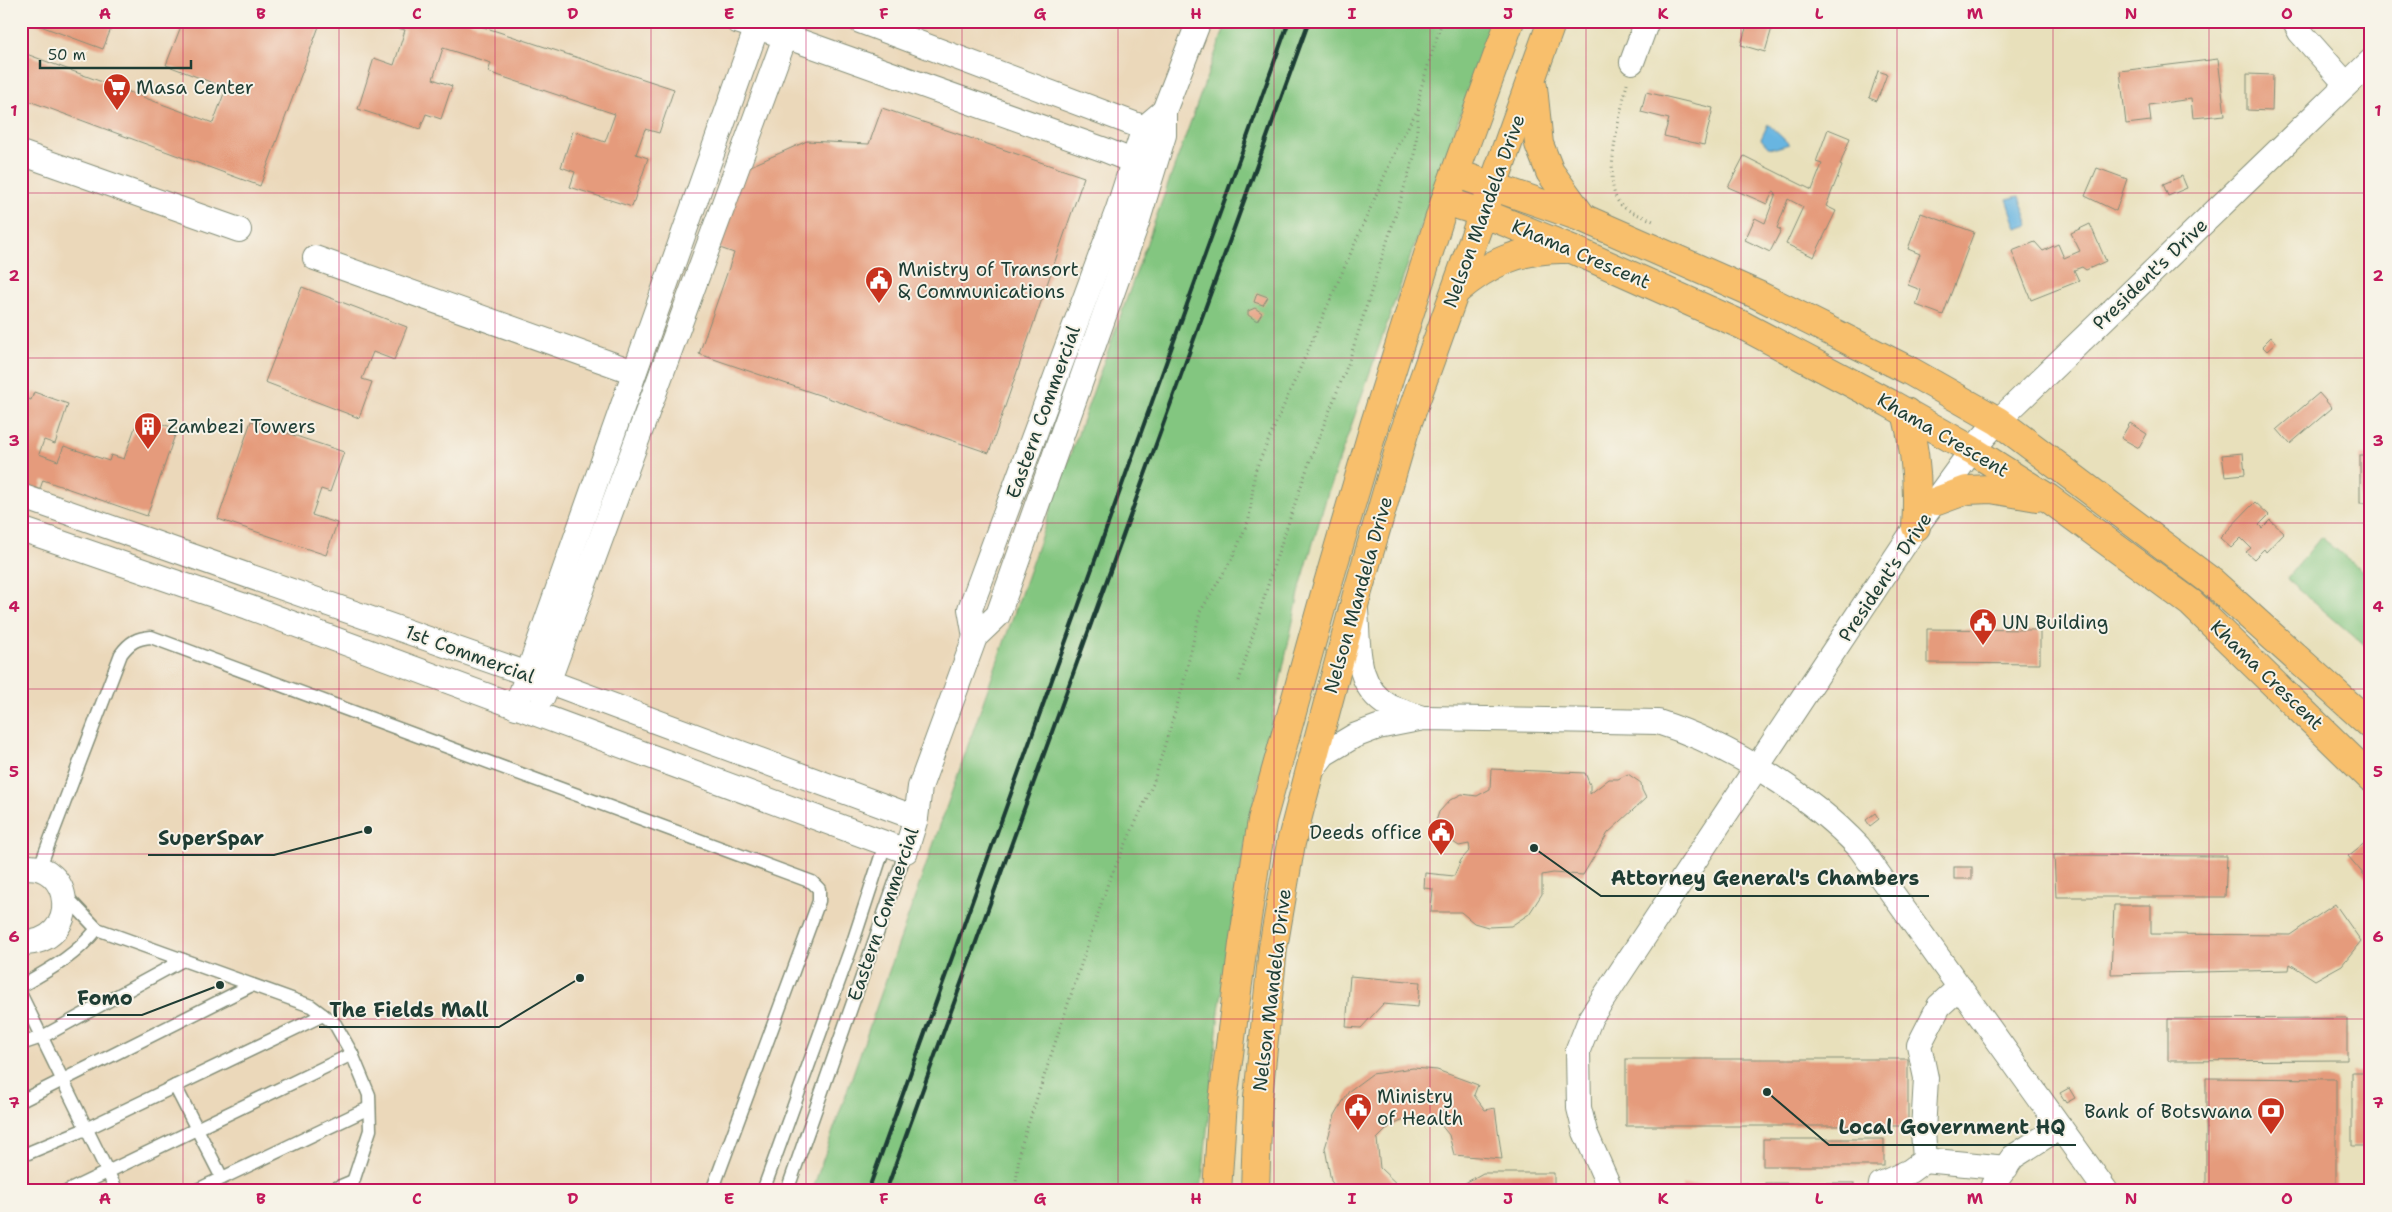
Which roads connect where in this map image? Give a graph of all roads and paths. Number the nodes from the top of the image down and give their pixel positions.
1 (860, 21) edge
2 (1199, 21) edge
3 (1442, 21) edge
4 (1510, 21) edge
5 (1552, 21) edge
6 (1647, 21) edge
7 (2294, 21) edge
8 (751, 24) edge
9 (788, 29) edge
10 (2371, 61) edge
11 (1632, 62) joint
12 (1533, 78) junction
13 (2346, 84) junction
14 (1418, 109) junction
15 (1154, 131) junction
16 (21, 153) edge
17 (1143, 166) junction
18 (1455, 173) junction
19 (1493, 185) junction
20 (1445, 201) junction
21 (1484, 213) junction
22 (1583, 218) junction
23 (1661, 224) dead end
24 (239, 230) dead end
25 (1574, 250) junction
26 (315, 258) dead end
27 (1456, 291) junction
28 (634, 372) junction
29 (1906, 412) junction
30 (1998, 421) junction
31 (1972, 450) junction
32 (21, 496) edge
33 (2048, 498) junction
34 (1937, 501) junction
35 (1916, 527) junction
36 (21, 529) edge
37 (1356, 598) junction
38 (538, 678) junction
39 (1239, 681) dead end
40 (526, 711) junction
41 (1424, 718) junction
42 (2371, 725) edge
43 (1757, 766) junction
44 (2368, 767) edge
45 (1308, 774) junction
46 (906, 814) junction
47 (895, 847) junction
48 (30, 868) edge
49 (64, 894) junction
50 (97, 929) junction
51 (21, 943) edge
52 (183, 960) junction
53 (252, 985) junction
54 (21, 986) edge
55 (1960, 987) junction
56 (21, 995) edge
57 (323, 1015) junction
58 (42, 1037) junction
59 (21, 1044) edge
60 (352, 1054) junction
61 (64, 1081) junction
62 (175, 1086) junction
63 (21, 1101) edge
64 (369, 1108) junction
65 (2060, 1127) junction
66 (88, 1128) junction
67 (197, 1130) junction
68 (21, 1156) edge
69 (1924, 1160) junction
70 (2006, 1168) junction
71 (107, 1170) junction
72 (222, 1178) junction
73 (352, 1186) edge
74 (68, 1191) edge
75 (117, 1191) edge
76 (195, 1191) edge
77 (330, 1191) edge
78 (712, 1191) edge
79 (764, 1191) edge
80 (787, 1191) edge
81 (1015, 1191) edge
82 (1216, 1191) edge
83 (1255, 1191) edge
84 (1611, 1191) edge
85 (1880, 1191) edge
86 (1992, 1191) edge
87 (2106, 1191) edge

1 - 15 street
2 - 15 street
3 - 14 path
4 - 18 main road, Nelson Mandela Drive
5 - 12 main road, Nelson Mandela Drive
6 - 11 street
7 - 13 street
8 - 9 street
8 - 28 street
9 - 17 street
9 - 38 street
10 - 13 street, President's Drive
11 - 23 path
12 - 19 main road, Nelson Mandela Drive
12 - 22 main road
13 - 30 street, President's Drive
14 - 39 path
14 - 81 path
15 - 17 street, Eastern Commercial
16 - 24 street
17 - 46 street, Eastern Commercial
18 - 19 main road, Khama Crescent
18 - 20 main road, Nelson Mandela Drive
19 - 21 main road, Nelson Mandela Drive
19 - 22 main road, Khama Crescent
20 - 21 main road, Khama Crescent
20 - 82 main road, Nelson Mandela Drive
21 - 25 main road, Khama Crescent
21 - 27 main road, Nelson Mandela Drive
22 - 30 main road, Khama Crescent
25 - 27 main road
25 - 29 main road, Khama Crescent
26 - 28 street
27 - 37 main road, Nelson Mandela Drive
28 - 38 street
29 - 31 main road, Khama Crescent
29 - 35 main road
30 - 31 street, President's Drive
30 - 42 main road, Khama Crescent
31 - 33 main road, Khama Crescent
31 - 34 street, President's Drive
32 - 38 street, 1st Commercial
33 - 34 main road
33 - 44 main road, Khama Crescent
34 - 35 street, President's Drive
35 - 43 street, President's Drive
36 - 40 street, 1st Commercial
37 - 41 street
37 - 45 main road, Nelson Mandela Drive
38 - 40 street
38 - 46 street, 1st Commercial
40 - 47 street, 1st Commercial
41 - 43 street
41 - 45 street
43 - 55 street
43 - 84 street, President's Drive
45 - 83 main road, Nelson Mandela Drive
46 - 47 street, Eastern Commercial
47 - 79 lane
47 - 80 lane, Eastern Commercial
48 - 49 street
48 - 78 lane
49 - 50 lane
49 - 51 street
50 - 52 lane
50 - 54 lane
52 - 53 lane
52 - 58 lane
53 - 57 lane
53 - 61 lane
55 - 65 street
55 - 69 street
56 - 58 lane
57 - 60 lane
57 - 62 lane
58 - 59 lane
58 - 61 lane
60 - 64 lane
60 - 67 lane
61 - 63 lane
61 - 66 lane
62 - 66 lane
62 - 67 lane
64 - 72 lane
64 - 73 lane
65 - 70 street
65 - 87 street
66 - 68 lane
66 - 71 lane
67 - 71 lane
67 - 72 lane
69 - 70 street
69 - 85 street
70 - 86 street
71 - 74 lane
71 - 75 lane
72 - 76 lane
73 - 77 lane

